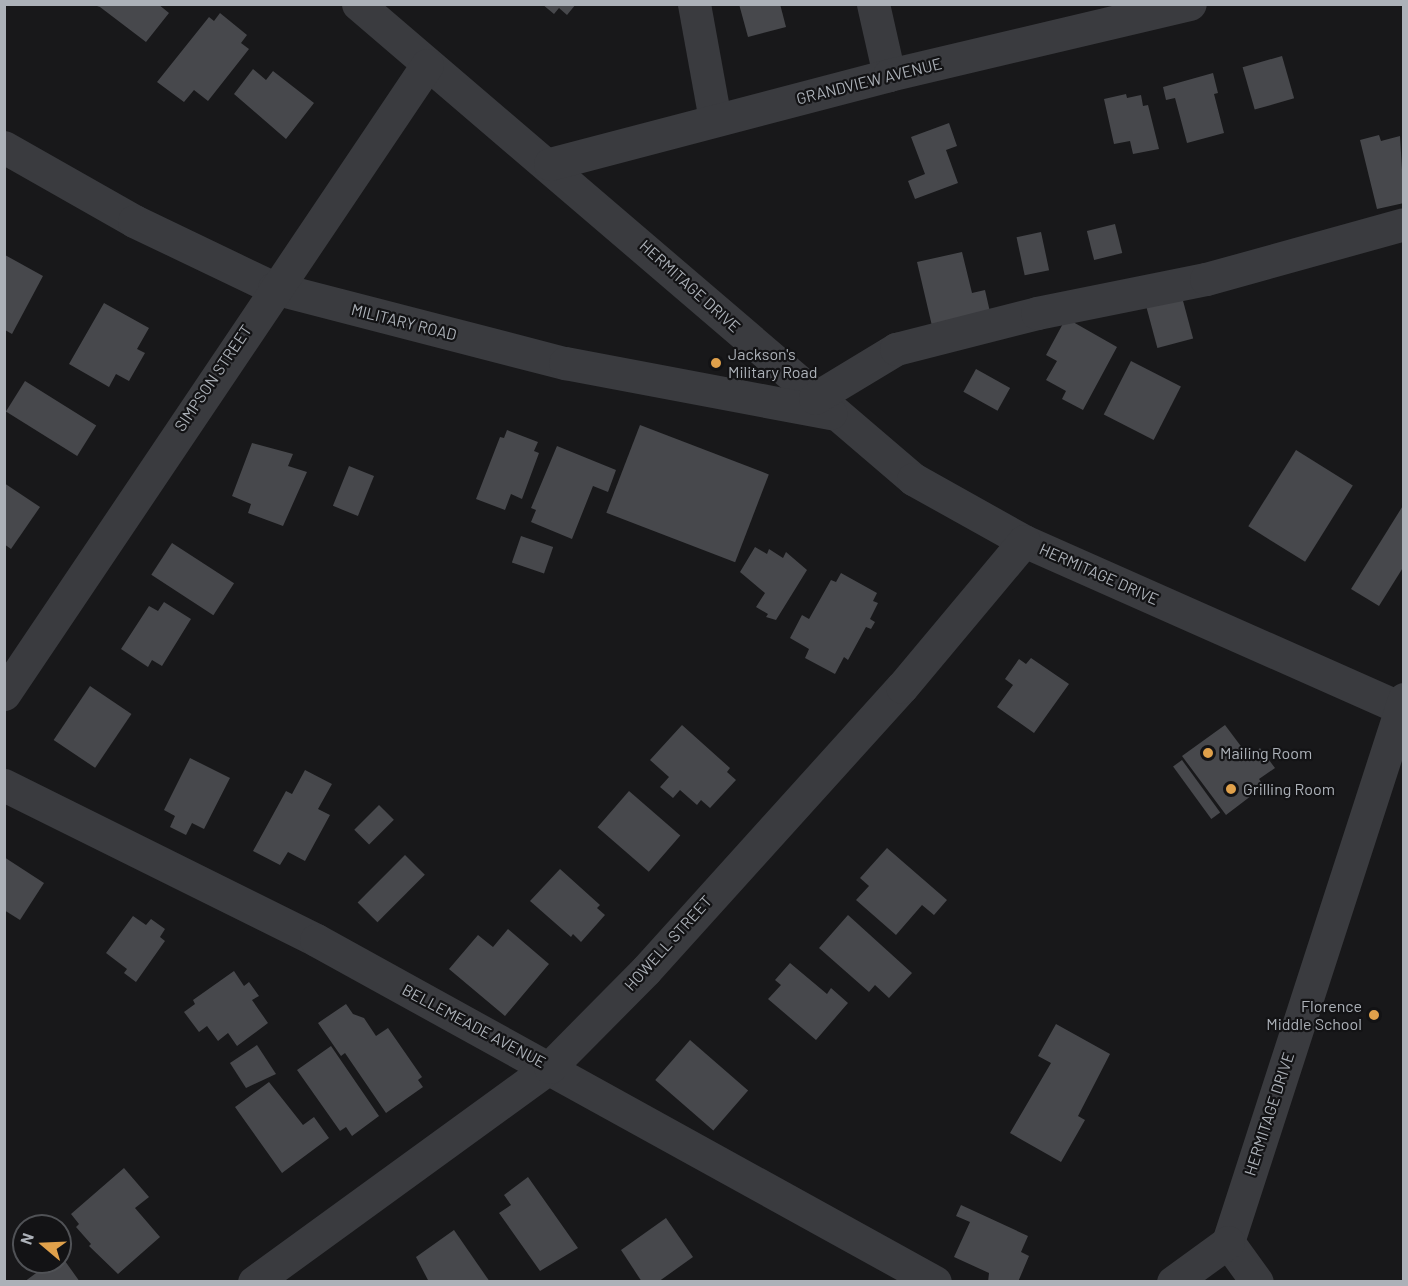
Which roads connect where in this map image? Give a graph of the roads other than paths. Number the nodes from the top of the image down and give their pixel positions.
1 (358, 4) edge
2 (694, 4) edge
3 (873, 4) edge
4 (1190, 4) edge
5 (427, 65) junction
6 (889, 75) junction
7 (715, 119) junction
8 (4, 147) edge
9 (550, 164) junction
10 (1404, 224) edge
11 (274, 288) junction
12 (823, 406) junction
13 (1024, 541) junction
14 (4, 694) edge
15 (1402, 705) edge
16 (1404, 773) edge
17 (4, 785) edge
18 (1371, 798) junction
19 (550, 1067) junction
20 (1228, 1242) junction
21 (254, 1281) edge
22 (935, 1281) edge
23 (1173, 1281) edge
24 (1257, 1281) edge

1 - 5 street, HERMITAGE DRIVE
2 - 7 street
3 - 6 street
4 - 6 street, GRANDVIEW AVENUE
5 - 9 street, HERMITAGE DRIVE
5 - 11 street, SIMPSON STREET
6 - 7 street, GRANDVIEW AVENUE
7 - 9 street, GRANDVIEW AVENUE
8 - 11 street, MILITARY ROAD
9 - 12 street, HERMITAGE DRIVE
10 - 12 street
11 - 12 street, MILITARY ROAD
11 - 14 street, SIMPSON STREET
12 - 13 street, HERMITAGE DRIVE
13 - 15 street, HERMITAGE DRIVE
13 - 19 street, HOWELL STREET
15 - 18 street, HERMITAGE DRIVE
16 - 18 street
17 - 19 street, BELLEMEADE AVENUE
18 - 20 street, HERMITAGE DRIVE
19 - 21 street, HOWELL STREET
19 - 22 street, BELLEMEADE AVENUE
20 - 23 street
20 - 24 street

